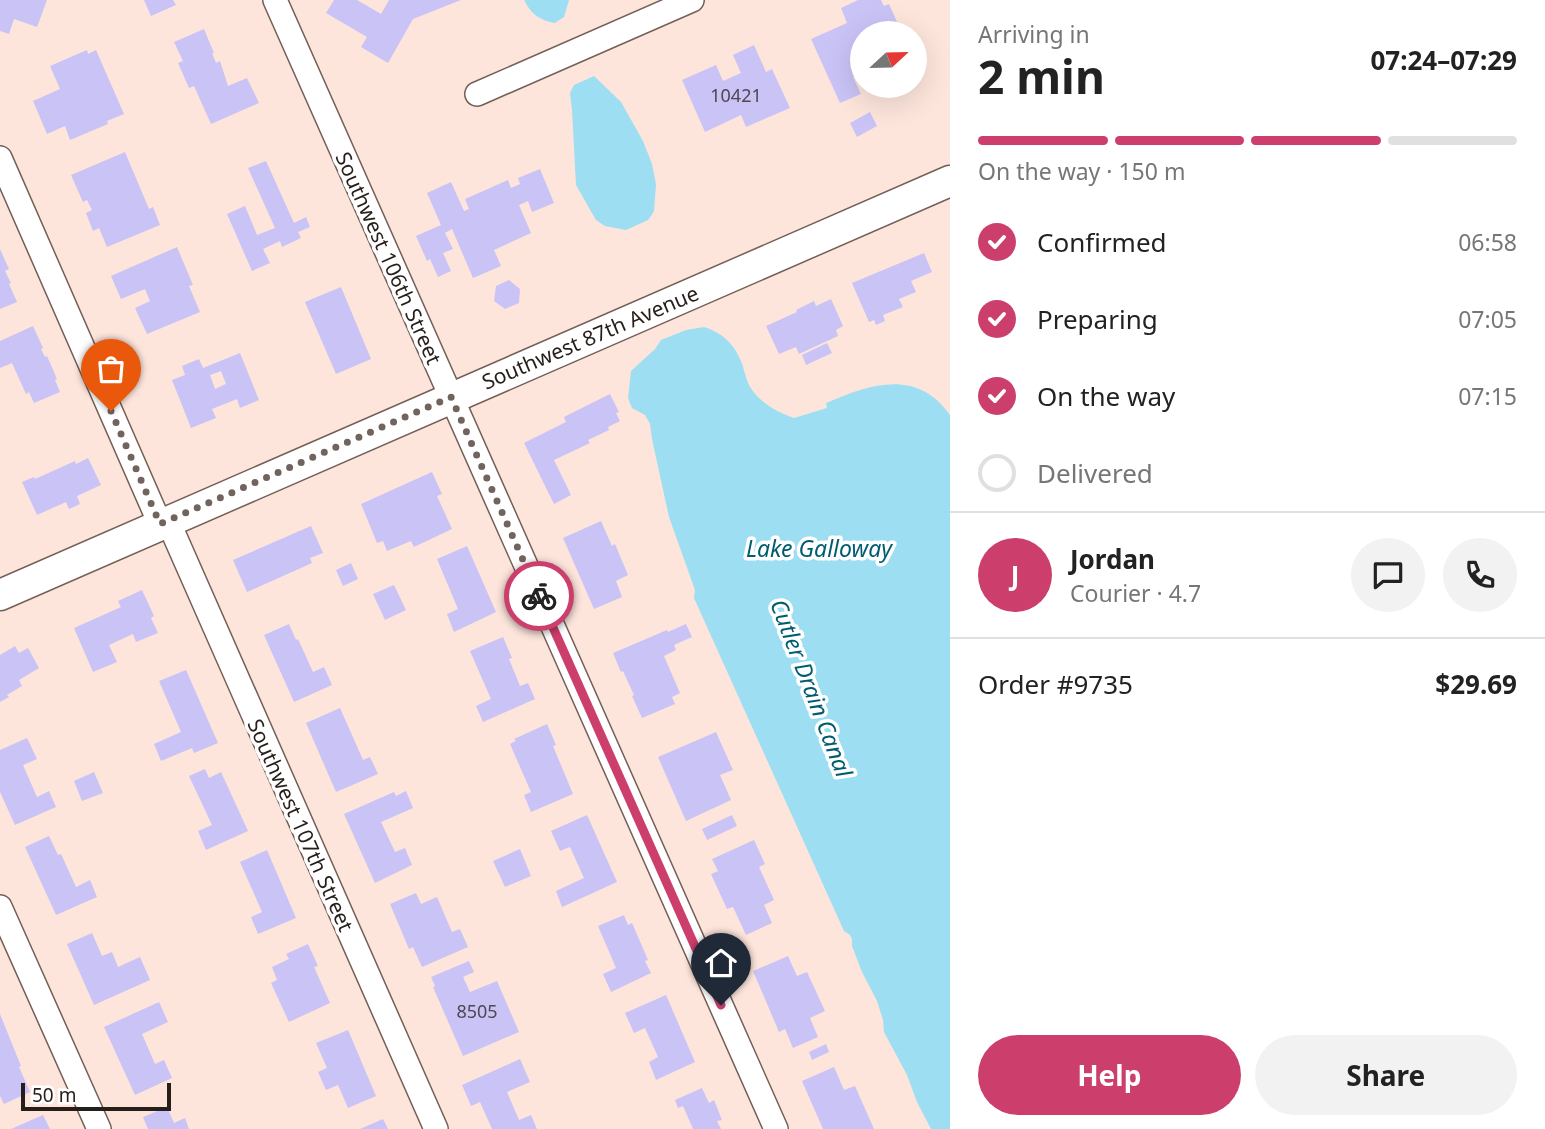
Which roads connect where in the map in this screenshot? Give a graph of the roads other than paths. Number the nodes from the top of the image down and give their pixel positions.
1 (275, 0) edge
2 (692, 0) edge
3 (477, 94) dead end
4 (0, 158) edge
5 (950, 181) edge
6 (451, 397) junction
7 (164, 523) junction
8 (0, 595) edge
9 (0, 907) edge
10 (99, 1129) edge
11 (436, 1129) edge
12 (776, 1129) edge

1 - 6 street, Southwest 106th Street
2 - 3 street
4 - 7 street, Southwest 107th Street
5 - 6 main road, Southwest 87th Avenue
6 - 7 main road, Southwest 87th Avenue
6 - 12 street, Southwest 106th Street
7 - 8 main road, Southwest 87th Avenue
7 - 11 street, Southwest 107th Street
9 - 10 street

